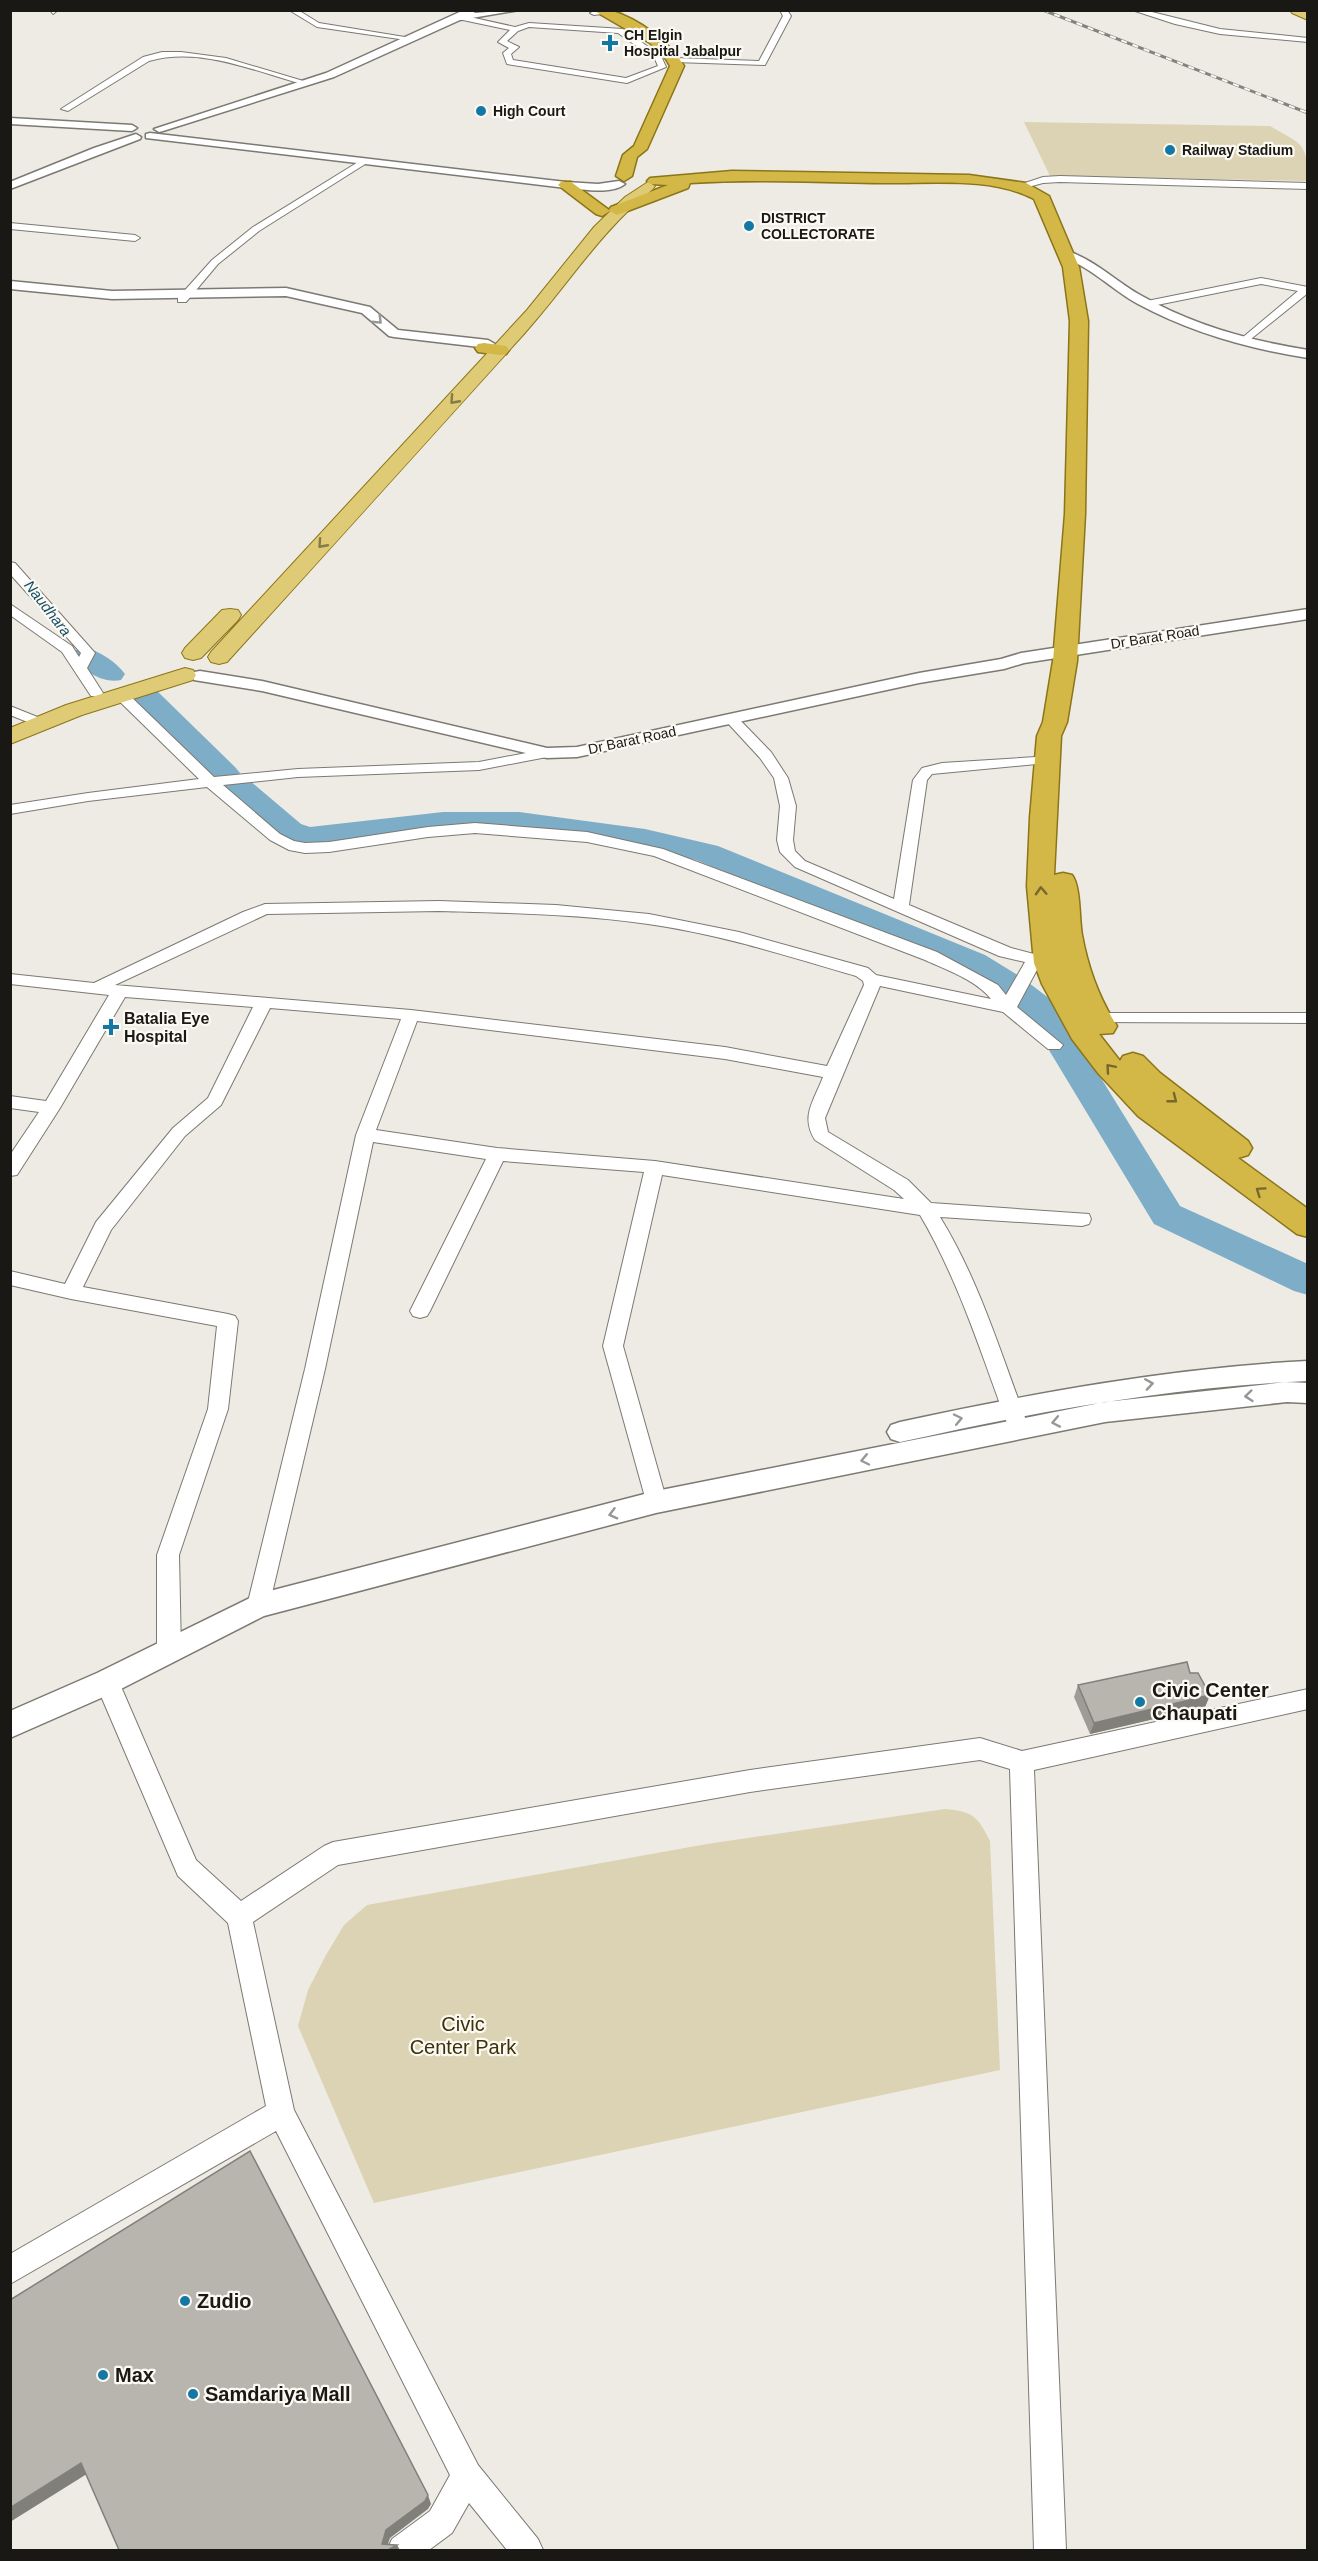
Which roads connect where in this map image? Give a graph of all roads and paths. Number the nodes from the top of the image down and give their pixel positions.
1 (292, 10) edge
2 (472, 10) edge
3 (515, 10) edge
4 (628, 10) edge
5 (1134, 10) edge
6 (1296, 10) edge
7 (598, 12) edge
8 (787, 12) edge
9 (1308, 16) edge
10 (461, 17) junction
11 (515, 29) junction
12 (413, 39) junction
13 (1308, 40) edge
14 (675, 60) junction
15 (306, 83) junction
16 (65, 109) dead end
17 (10, 121) edge
18 (10, 126) edge
19 (131, 132) junction
20 (156, 132) junction
21 (640, 148) junction
22 (366, 161) junction
23 (732, 176) junction
24 (649, 177) junction
25 (621, 181) junction
26 (566, 185) junction
27 (10, 186) edge
28 (1031, 187) junction
29 (1308, 188) edge
30 (609, 210) junction
31 (10, 226) edge
32 (135, 238) dead end
33 (1070, 259) junction
34 (10, 285) edge
35 (1306, 290) edge
36 (10, 292) edge
37 (185, 297) junction
38 (1147, 304) junction
39 (1246, 340) junction
40 (491, 348) junction
41 (1307, 354) edge
42 (465, 355) dead end
43 (10, 566) edge
44 (267, 578) dead end
45 (242, 603) dead end
46 (10, 608) edge
47 (1308, 614) edge
48 (1308, 622) edge
49 (1065, 656) junction
50 (220, 661) junction
51 (188, 666) junction
52 (80, 668) junction
53 (261, 686) junction
54 (96, 693) junction
55 (120, 694) junction
56 (731, 718) junction
57 (22, 719) edge
58 (1056, 722) junction
59 (10, 737) edge
60 (547, 753) junction
61 (1047, 759) junction
62 (210, 782) junction
63 (10, 810) edge
64 (901, 908) junction
65 (1041, 962) junction
66 (1076, 969) junction
67 (10, 979) edge
68 (871, 979) junction
69 (98, 988) junction
70 (120, 991) junction
71 (264, 1002) junction
72 (1008, 1008) junction
73 (411, 1015) junction
74 (1097, 1018) junction
75 (1308, 1018) edge
76 (1054, 1045) dead end
77 (833, 1073) junction
78 (10, 1102) edge
79 (51, 1108) junction
80 (365, 1135) junction
81 (497, 1154) junction
82 (655, 1167) junction
83 (10, 1170) edge
84 (1308, 1198) edge
85 (926, 1209) junction
86 (1082, 1219) dead end
87 (1308, 1226) edge
88 (10, 1278) edge
89 (71, 1292) junction
90 (420, 1311) dead end
91 (1308, 1371) edge
92 (1308, 1393) edge
93 (1015, 1418) junction
94 (900, 1431) dead end
95 (656, 1502) junction
96 (258, 1606) junction
97 (169, 1651) junction
98 (107, 1682) junction
99 (1308, 1698) edge
100 (10, 1725) edge
101 (1022, 1762) junction
102 (239, 1917) junction
103 (281, 2113) junction
104 (10, 2270) edge
105 (467, 2476) junction
106 (403, 2550) edge
107 (528, 2550) edge
108 (1050, 2550) edge

1 - 12 street
2 - 10 street
3 - 10 street
4 - 7 street
5 - 13 street
6 - 9 main road
7 - 14 highway
8 - 14 street
10 - 11 street
10 - 12 street
11 - 11 street
12 - 15 street
14 - 21 highway
15 - 16 street
15 - 20 street
17 - 19 street
18 - 19 street
19 - 20 street
19 - 27 street
20 - 22 street
20 - 25 street
21 - 24 highway
21 - 25 highway
22 - 26 street
22 - 37 street
23 - 24 highway
23 - 28 highway
23 - 30 highway
24 - 25 highway
24 - 28 highway
24 - 30 main road
25 - 26 street
25 - 30 main road
26 - 30 highway
28 - 29 street
28 - 33 highway
30 - 40 main road
31 - 32 street
33 - 38 street
33 - 49 highway
34 - 37 street
35 - 38 street
35 - 39 street
36 - 37 street
37 -> 40 street
37 - 42 street
38 - 39 street
39 - 41 street
40 - 44 main road
40 -> 50 main road
43 - 52 street
45 - 51 main road
46 - 52 street
47 - 49 street, Dr Barat Road
48 - 49 street, Dr Barat Road
49 - 56 street, Dr Barat Road
49 - 58 highway
50 - 51 main road
50 - 53 street, Dr Barat Road
51 - 53 street, Dr Barat Road
51 - 54 main road
51 - 55 main road
52 - 54 street
53 - 60 street, Dr Barat Road
54 - 57 main road
55 - 57 main road
55 - 62 street
56 - 60 street, Dr Barat Road
56 - 64 street
57 - 59 main road
58 - 61 highway
58 - 66 highway
60 - 62 street
61 - 64 street
65 -> 61 highway
62 - 63 street
62 - 72 street
64 - 65 street
65 - 66 street
65 - 72 street
87 -> 65 highway
66 - 74 highway
67 - 69 street
68 - 69 street
68 - 72 street
68 - 77 street
69 - 70 street
70 - 71 street
70 - 79 street
71 - 73 street
71 - 89 street
72 - 76 street
73 - 77 street
73 - 80 street
74 - 75 street
74 -> 84 highway
77 - 85 street
78 - 79 street
79 - 83 street
80 - 81 street
80 - 96 street
81 - 82 street
81 - 90 street
82 - 85 street
82 - 95 street
85 - 86 street
85 - 93 street
88 - 89 street
89 - 97 street
93 -> 91 street
92 -> 93 street
94 -> 93 street
93 -> 95 street
95 -> 96 street
96 - 97 street
97 - 98 street
98 - 100 street
98 - 102 street
99 - 101 street
101 - 102 street
101 - 108 street
102 - 103 street
103 - 104 street
103 - 105 street
105 - 106 street
105 - 107 street

